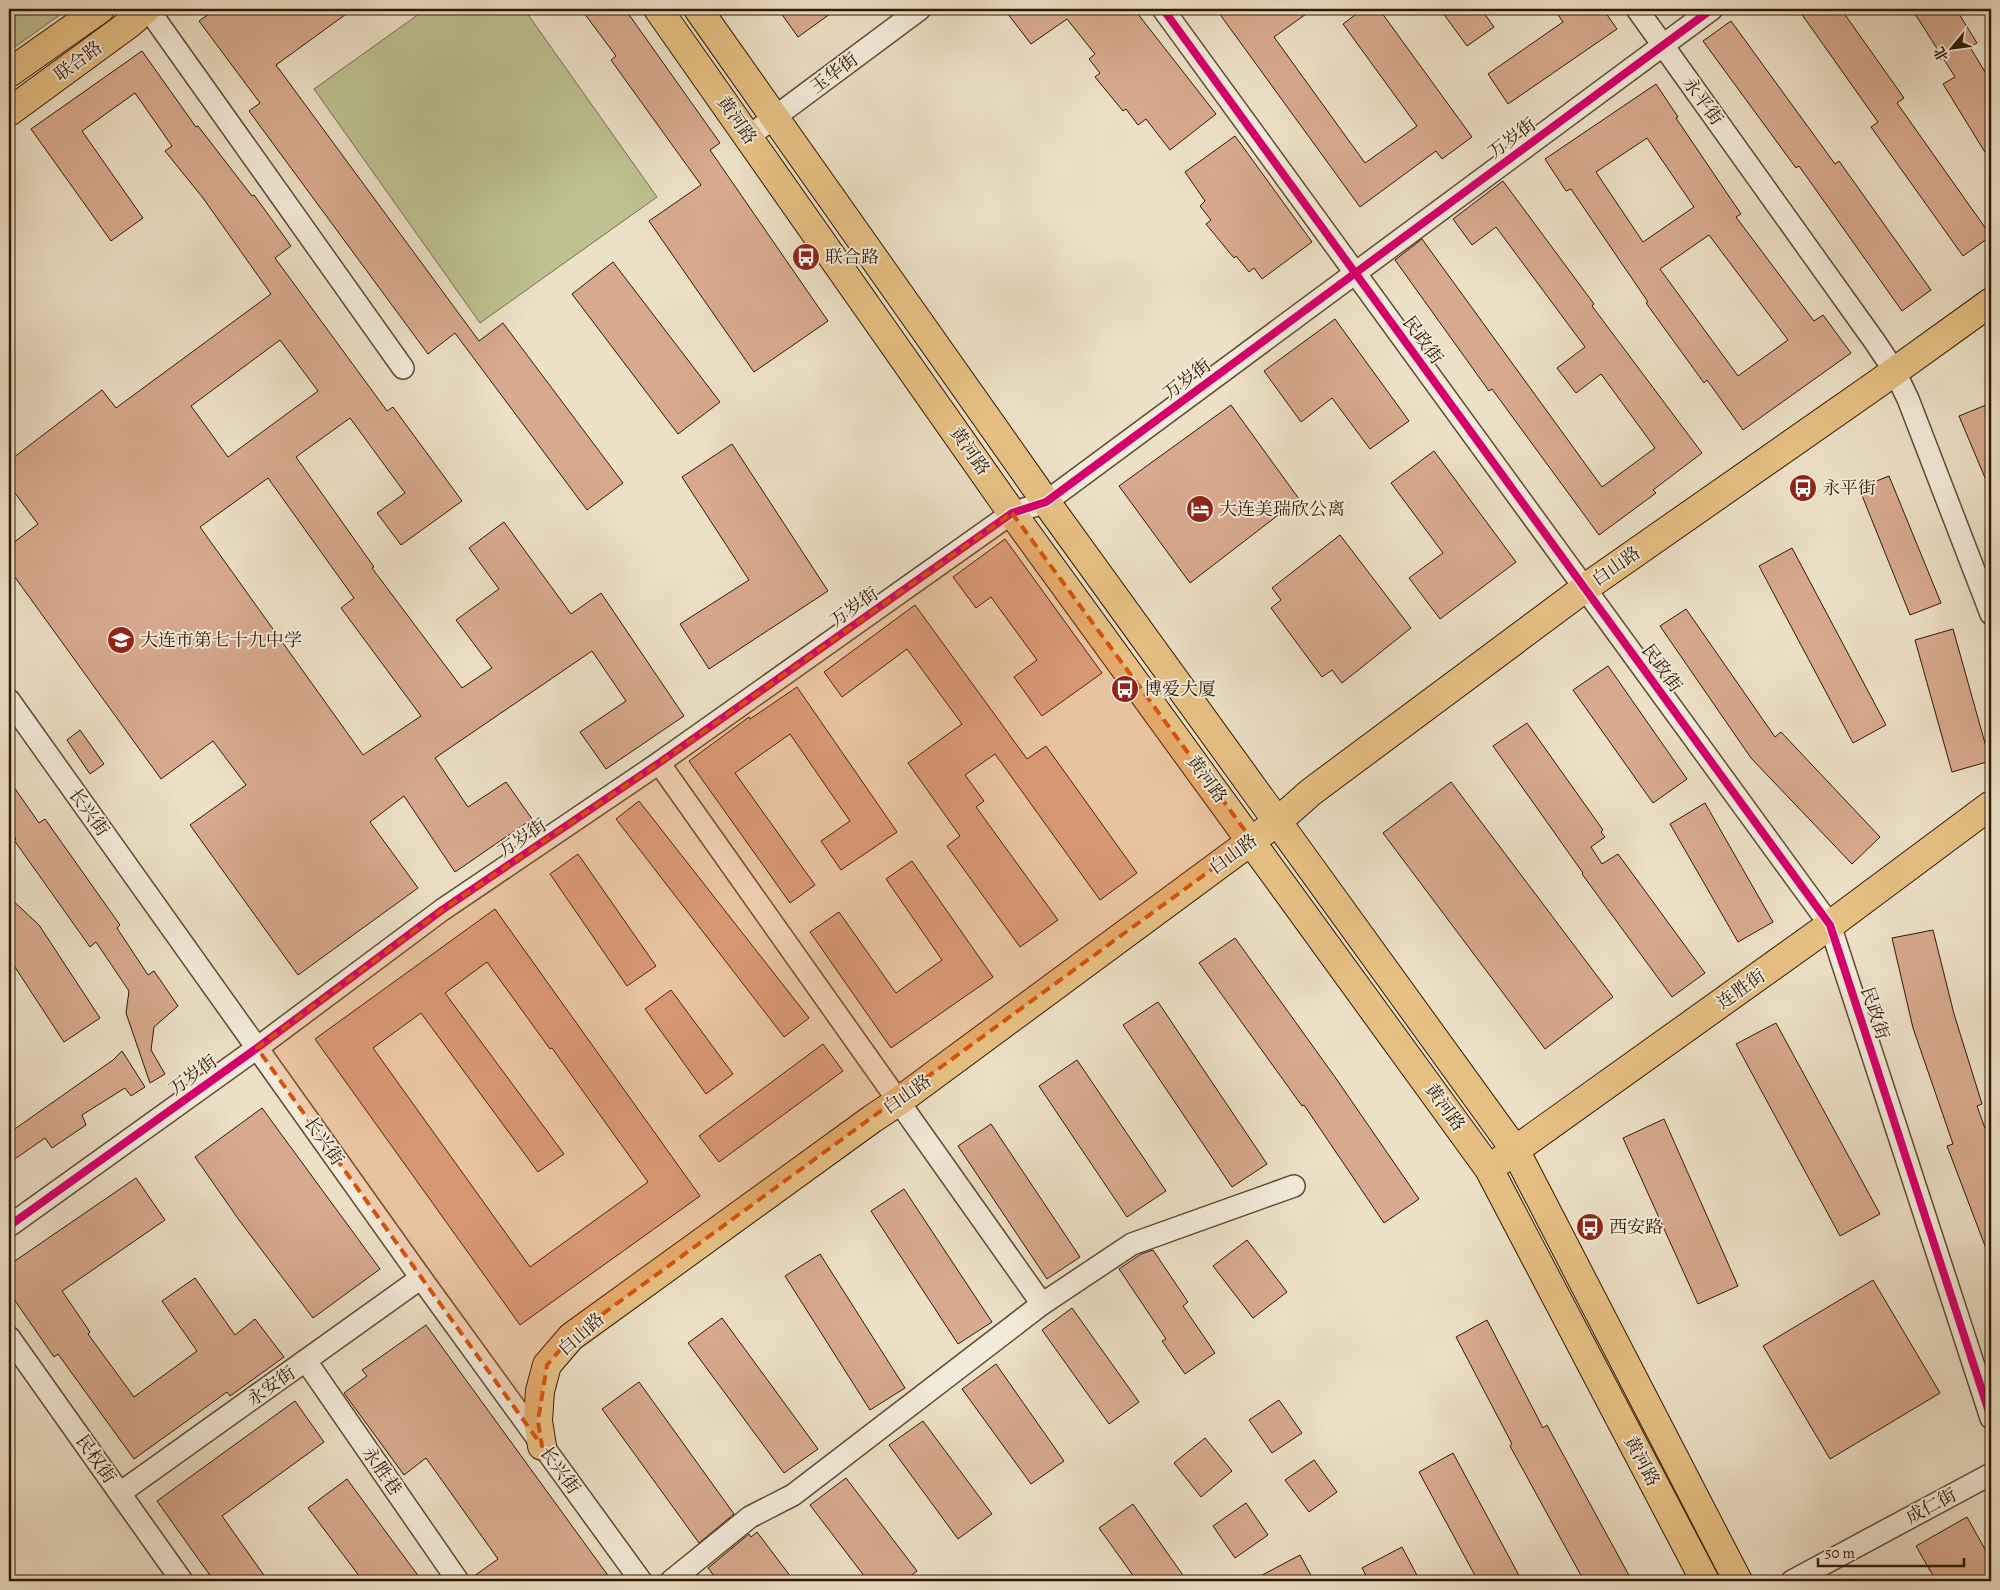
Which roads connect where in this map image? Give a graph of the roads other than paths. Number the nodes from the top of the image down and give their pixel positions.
1 (100, 9) edge
2 (147, 9) edge
3 (658, 9) edge
4 (698, 9) edge
5 (920, 9) edge
6 (1163, 9) edge
7 (1637, 9) edge
8 (1712, 9) edge
9 (1663, 45) junction
10 (9, 73) edge
11 (9, 112) edge
12 (774, 118) junction
13 (748, 136) junction
14 (1355, 272) junction
15 (1991, 302) edge
16 (403, 368) dead end
17 (1895, 372) junction
18 (1046, 502) junction
19 (1012, 513) junction
20 (1585, 588) junction
21 (1991, 614) edge
22 (9, 700) edge
23 (659, 764) junction
24 (1991, 806) edge
25 (1277, 822) junction
26 (1252, 840) junction
27 (1830, 925) junction
28 (257, 1048) junction
29 (900, 1101) junction
30 (1515, 1150) junction
31 (1489, 1169) junction
32 (1294, 1186) dead end
33 (9, 1226) edge
34 (421, 1278) junction
35 (1042, 1304) junction
36 (9, 1336) edge
37 (306, 1361) junction
38 (1991, 1418) edge
39 (542, 1446) junction
40 (1991, 1474) edge
41 (120, 1493) junction
42 (182, 1581) edge
43 (458, 1581) edge
44 (641, 1581) edge
45 (672, 1581) edge
46 (1705, 1581) edge
47 (1738, 1581) edge
48 (1792, 1581) edge

1 - 10 main road, 联合路
2 - 11 main road, 联合路
2 - 16 street
3 - 13 main road, 黄河路
4 - 12 main road, 黄河路
5 - 12 street, 玉华街
6 - 14 street, 民政街
7 - 9 street, 永平街
8 - 9 street, 万岁街
9 - 14 street, 万岁街
9 - 17 street, 永平街
12 - 13 street, 玉华街
12 - 18 main road, 黄河路
13 - 19 main road, 黄河路
14 - 18 street, 万岁街
14 - 20 street, 民政街
15 - 17 main road, 白山路
17 - 20 main road, 白山路
17 - 21 street, 永平街
18 - 19 street, 万岁街
18 - 25 main road, 黄河路
19 - 23 street, 万岁街
19 - 26 main road, 黄河路
20 - 25 main road, 白山路
20 - 27 street, 民政街
22 - 28 street, 长兴街
23 - 28 street, 万岁街
23 - 29 street
24 - 27 main road, 连胜街
25 - 26 main road, 白山路
25 - 30 main road, 黄河路
26 - 29 main road, 白山路
26 - 31 main road, 黄河路
27 - 30 main road, 连胜街
27 - 38 street, 民政街
28 - 33 street, 万岁街
28 - 34 street, 长兴街
29 - 35 street
29 - 39 main road, 白山路
30 - 31 main road, 连胜街
30 - 47 main road, 黄河路
31 - 46 main road, 黄河路
32 - 35 street
34 - 37 street, 永安街
34 - 39 street, 长兴街
35 - 45 street
36 - 41 street, 民权街
37 - 41 street, 永安街
37 - 43 street, 永胜巷
39 - 44 street, 长兴街
40 - 48 street, 成仁街
41 - 42 street, 民权街

